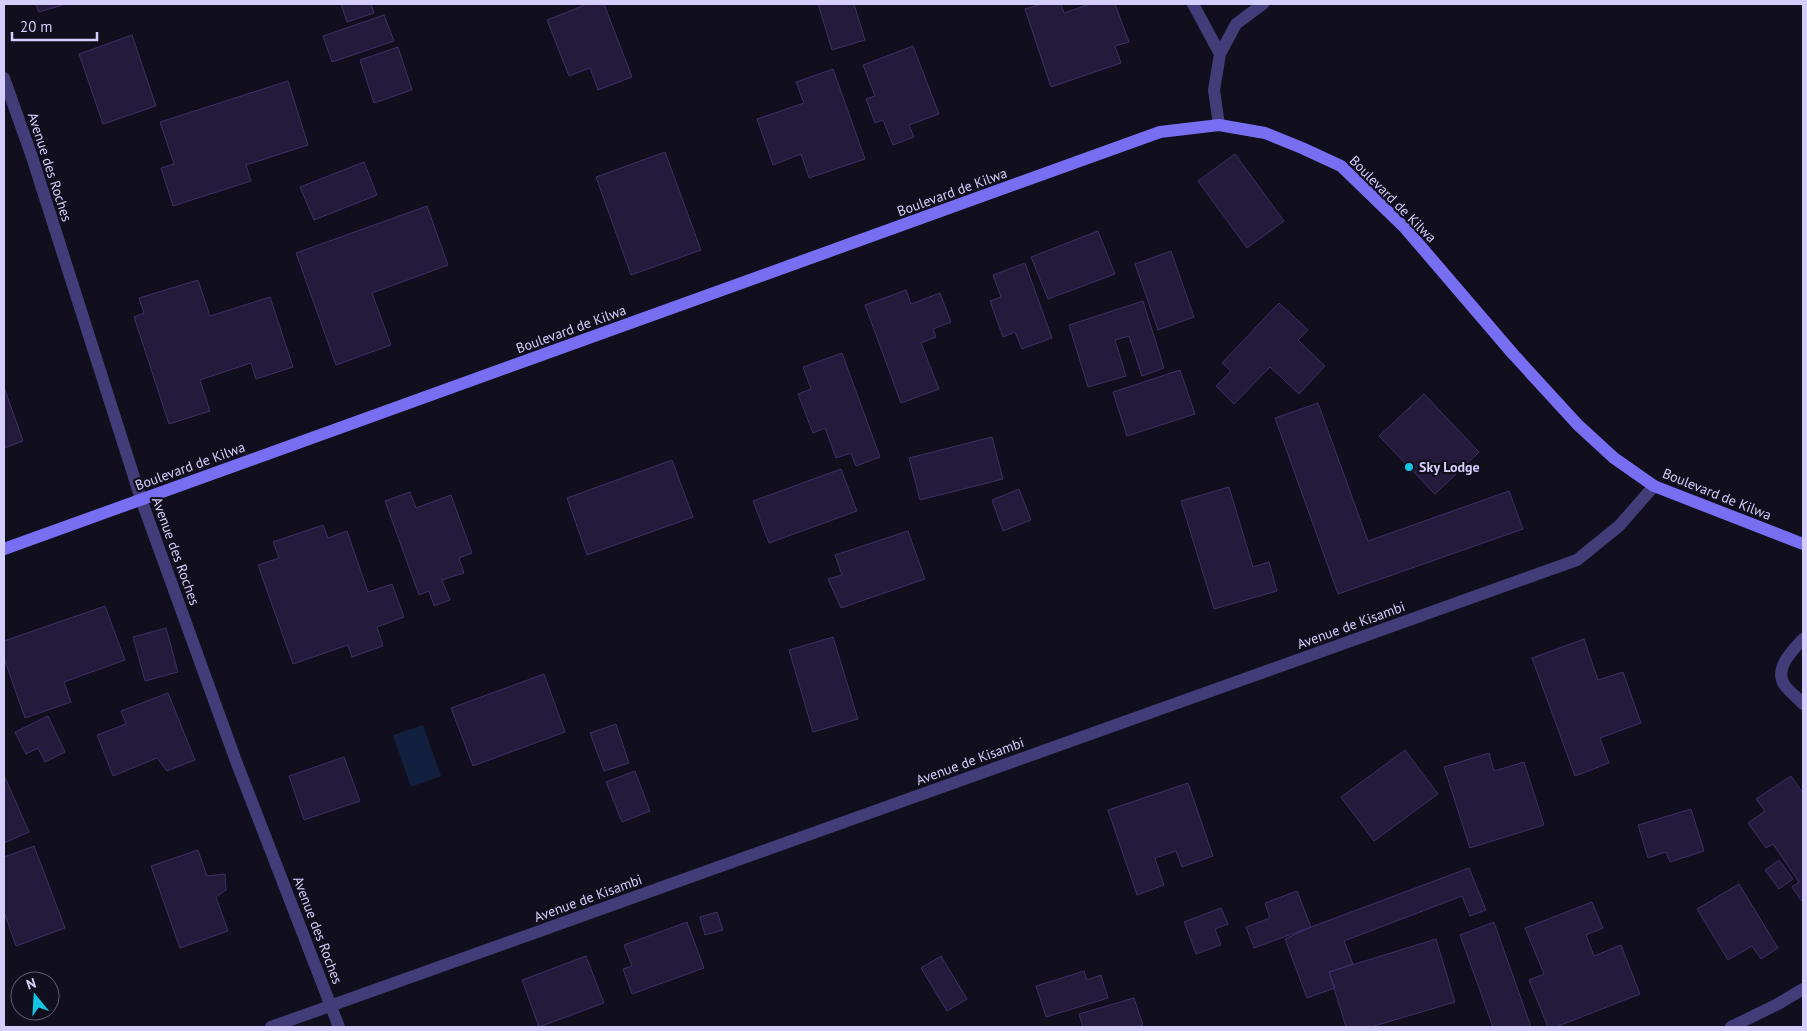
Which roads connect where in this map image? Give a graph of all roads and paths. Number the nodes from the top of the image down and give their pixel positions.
1 (1193, 4) edge
2 (1263, 4) edge
3 (1220, 54) junction
4 (4, 78) edge
5 (1219, 125) junction
6 (1654, 486) junction
7 (141, 499) junction
8 (1803, 544) edge
9 (4, 549) edge
10 (1803, 639) edge
11 (1803, 704) edge
12 (1803, 989) edge
13 (332, 1005) junction
14 (271, 1027) edge
15 (339, 1027) edge
16 (1731, 1027) edge

1 - 3 street
2 - 3 street
3 - 5 street
4 - 7 street, Avenue des Roches
5 - 6 street, Boulevard de Kilwa
5 - 7 street, Boulevard de Kilwa
6 - 8 street, Boulevard de Kilwa
6 - 13 street, Avenue de Kisambi
7 - 9 street, Boulevard de Kilwa
7 - 13 street, Avenue des Roches
10 - 11 street
12 - 16 street
13 - 14 street, Avenue de Kisambi
13 - 15 street, Avenue des Roches

